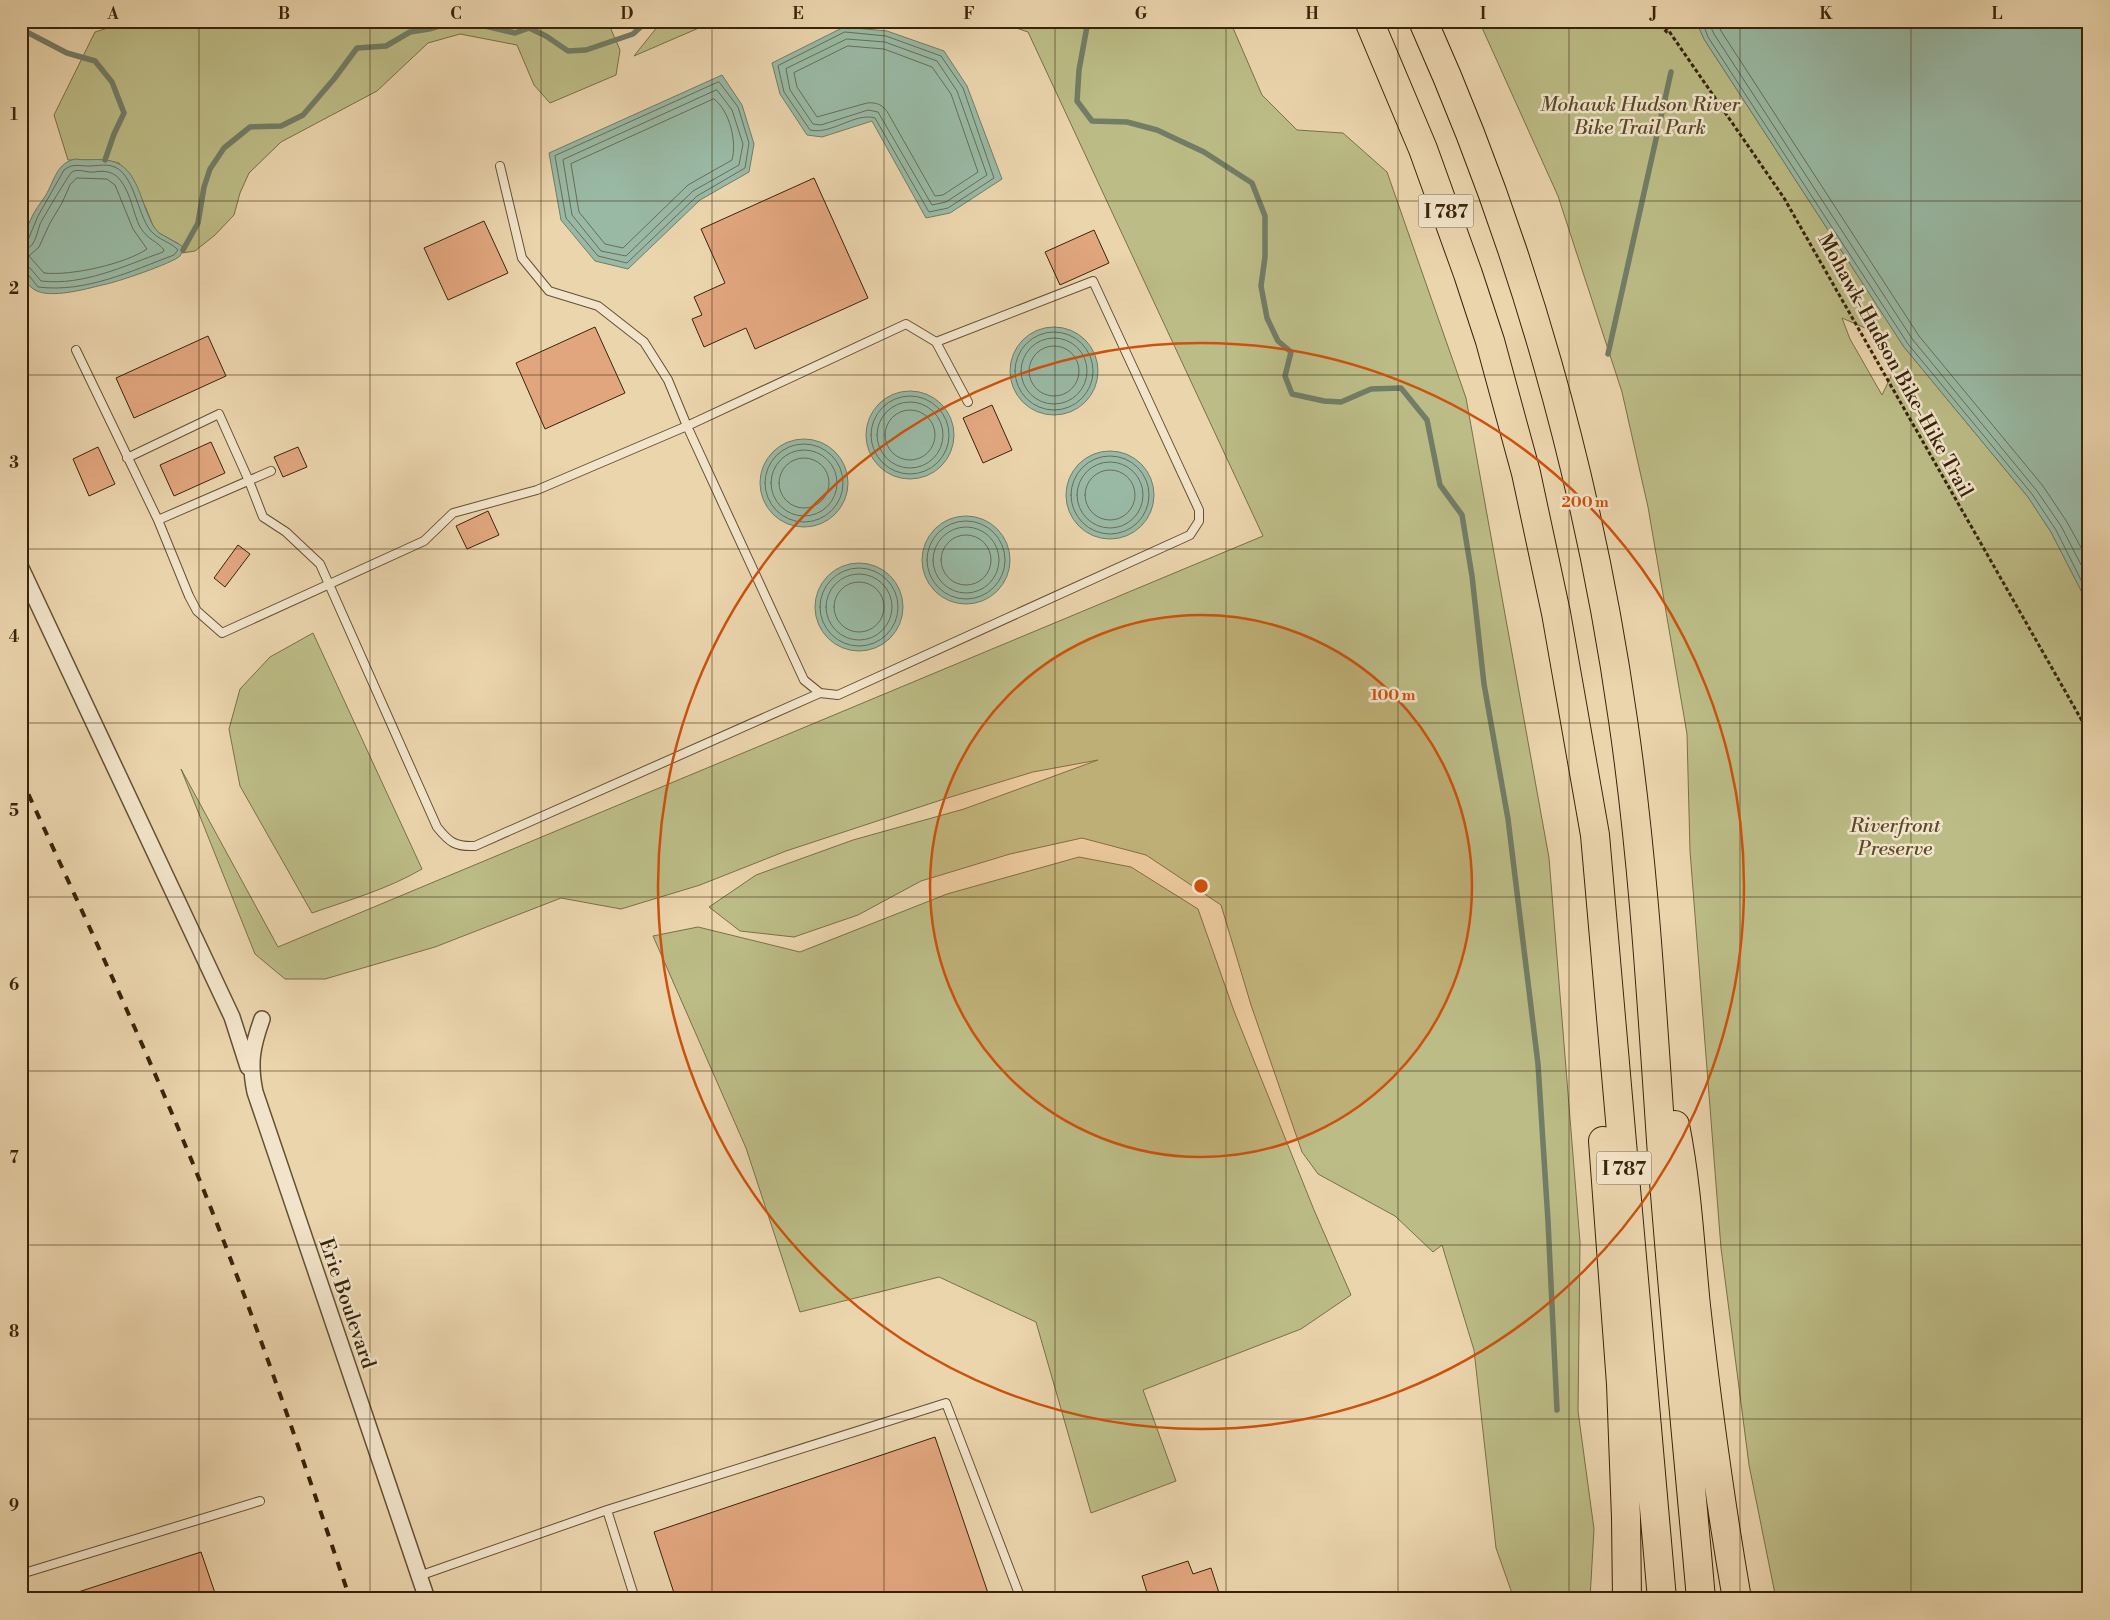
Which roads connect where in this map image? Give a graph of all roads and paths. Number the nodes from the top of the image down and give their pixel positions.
1 (1370, 21) edge
2 (1423, 21) edge
3 (1655, 21) edge
4 (1662, 21) edge
5 (1674, 39) junction
6 (500, 166) dead end
7 (936, 342) junction
8 (76, 350) dead end
9 (968, 402) dead end
10 (687, 426) junction
11 (127, 458) junction
12 (271, 471) dead end
13 (249, 481) junction
14 (158, 520) junction
15 (21, 568) edge
16 (328, 583) junction
17 (820, 693) junction
18 (2089, 733) edge
19 (1577, 738) junction
20 (1652, 1001) junction
21 (262, 1019) dead end
22 (255, 1092) junction
23 (260, 1501) dead end
24 (606, 1510) junction
25 (21, 1574) edge
26 (419, 1576) junction
27 (427, 1599) edge
28 (635, 1599) edge
29 (1021, 1599) edge
30 (1627, 1599) edge
31 (1662, 1599) edge
32 (1701, 1599) edge
33 (1737, 1599) edge

1 - 19 highway, I 787
2 - 20 highway, I 787
3 - 5 path
4 - 5 path, Mohawk-Hudson Bike-Hike Trail
5 - 18 path, Mohawk-Hudson Bike-Hike Trail
6 - 10 lane
7 - 9 lane
7 - 10 lane
7 - 17 lane
8 - 11 lane
10 - 16 lane
10 - 17 lane
11 - 13 lane
11 - 14 lane
12 - 13 lane
13 - 14 lane
13 - 16 lane
14 - 16 lane
15 - 22 street
16 - 17 lane
19 - 30 highway
19 - 31 highway, I 787
20 - 32 highway, I 787
20 - 33 highway
21 - 22 street, Erie Boulevard
22 - 26 street, Erie Boulevard
23 - 25 lane
24 - 26 lane
24 - 28 lane
24 - 29 lane
26 - 27 street, Erie Boulevard

